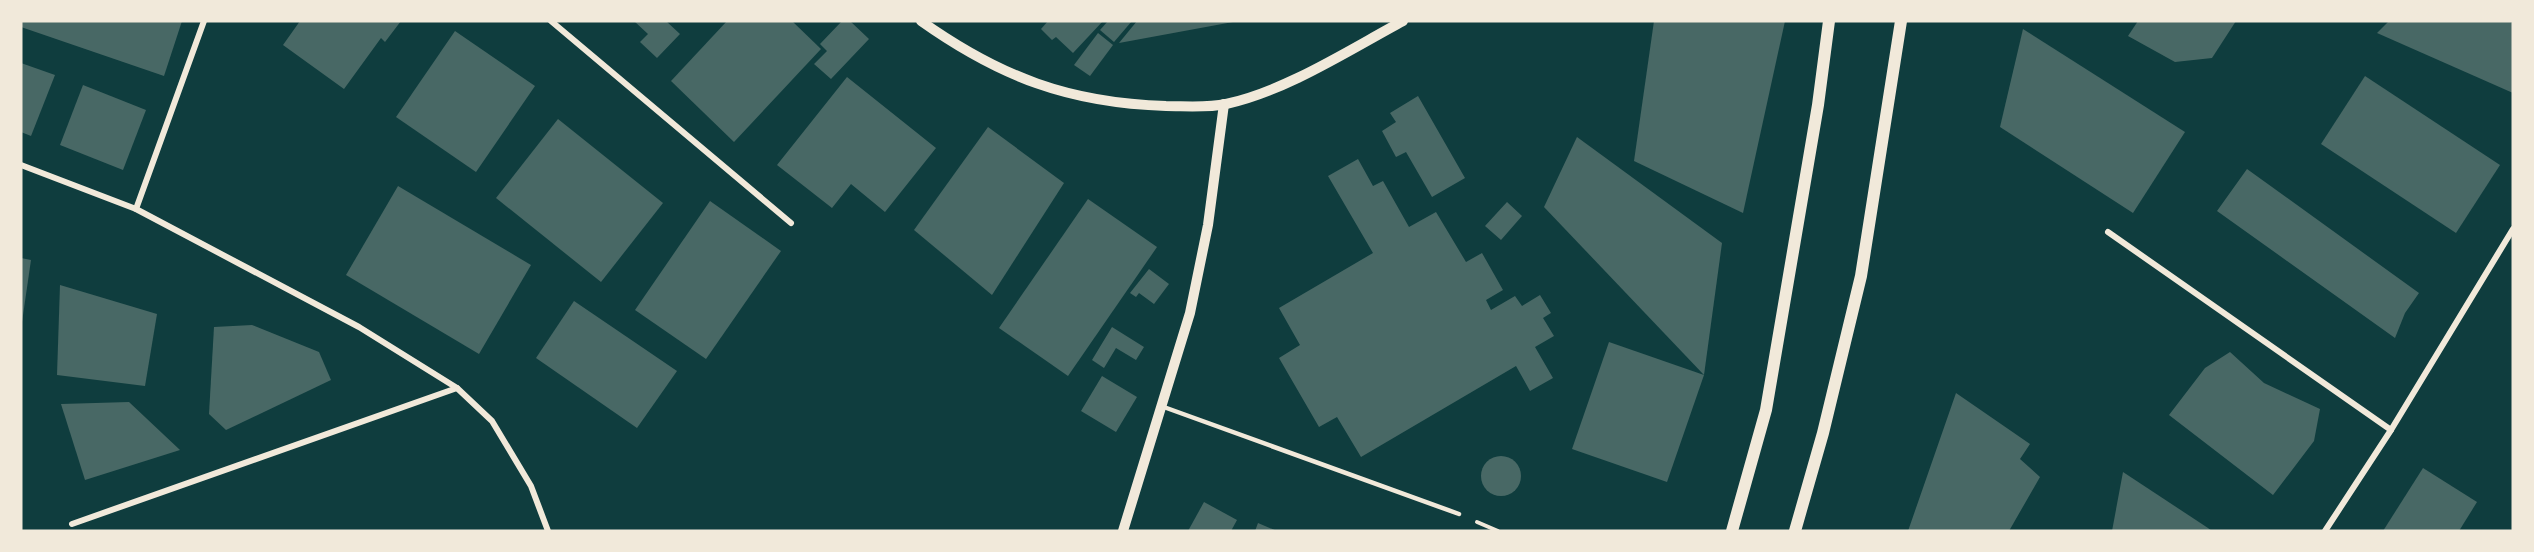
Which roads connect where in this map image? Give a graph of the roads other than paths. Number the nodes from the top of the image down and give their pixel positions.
1 (204, 21) edge
2 (551, 21) edge
3 (921, 21) edge
4 (1403, 21) edge
5 (1829, 21) edge
6 (1901, 21) edge
7 (1224, 104) junction
8 (21, 165) edge
9 (136, 209) junction
10 (791, 223) dead end
11 (2513, 229) edge
12 (2108, 232) dead end
13 (457, 388) junction
14 (1161, 406) junction
15 (2391, 430) junction
16 (1460, 514) dead end
17 (72, 524) dead end
18 (549, 531) edge
19 (1123, 531) edge
20 (1732, 531) edge
21 (1795, 531) edge
22 (2325, 531) edge

1 - 9 street
2 - 10 street
3 - 7 street
4 - 7 street
5 - 20 main road
6 - 21 main road
7 - 14 street
8 - 9 street
9 - 13 street
11 - 15 street
12 - 15 street
13 - 17 street
13 - 18 street
14 - 16 lane
14 - 19 street
15 - 22 street

